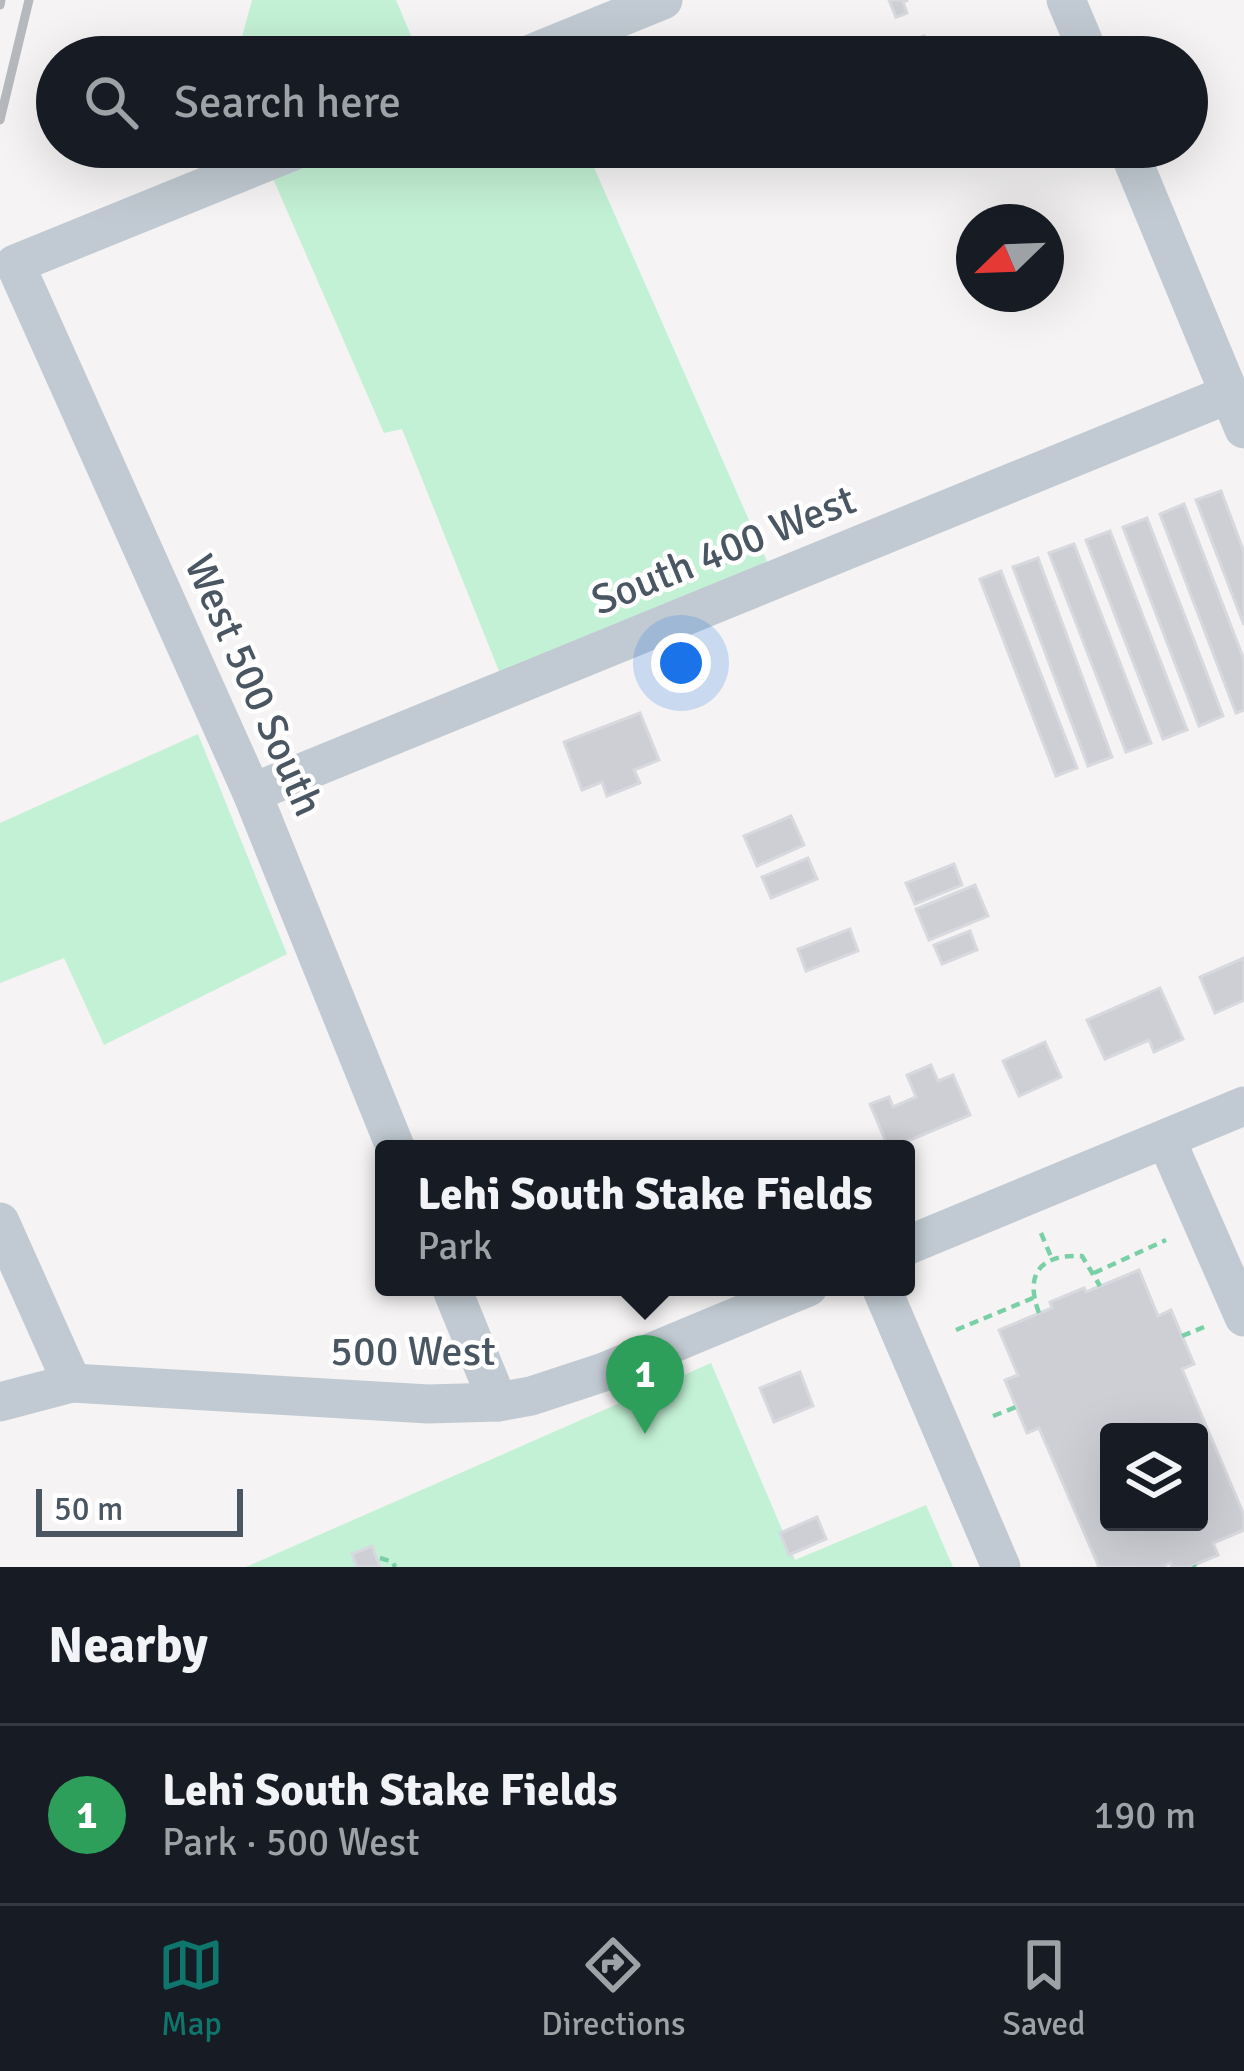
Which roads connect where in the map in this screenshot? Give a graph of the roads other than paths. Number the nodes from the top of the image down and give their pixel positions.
1 (663, 0) edge
2 (1066, 0) edge
3 (575, 36) edge
4 (1081, 36) edge
5 (251, 168) edge
6 (1136, 168) edge
7 (1237, 412) edge
8 (253, 793) junction
9 (1244, 1106) edge
10 (1166, 1139) junction
11 (392, 1140) edge
12 (0, 1222) edge
13 (915, 1242) edge
14 (455, 1296) edge
15 (786, 1296) edge
16 (885, 1296) edge
17 (1244, 1317) edge
18 (72, 1383) junction
19 (0, 1402) edge
20 (497, 1402) junction
21 (1001, 1567) edge

1 - 3 street
2 - 4 street
5 - 8 street, West 500 South
6 - 7 street
7 - 8 street, South 400 West
8 - 11 street, West 500 South
9 - 10 street
10 - 13 street
10 - 17 street
12 - 18 street
14 - 20 street
15 - 20 street, 500 West
16 - 21 street
18 - 19 street, 500 West
18 - 20 street, 500 West

